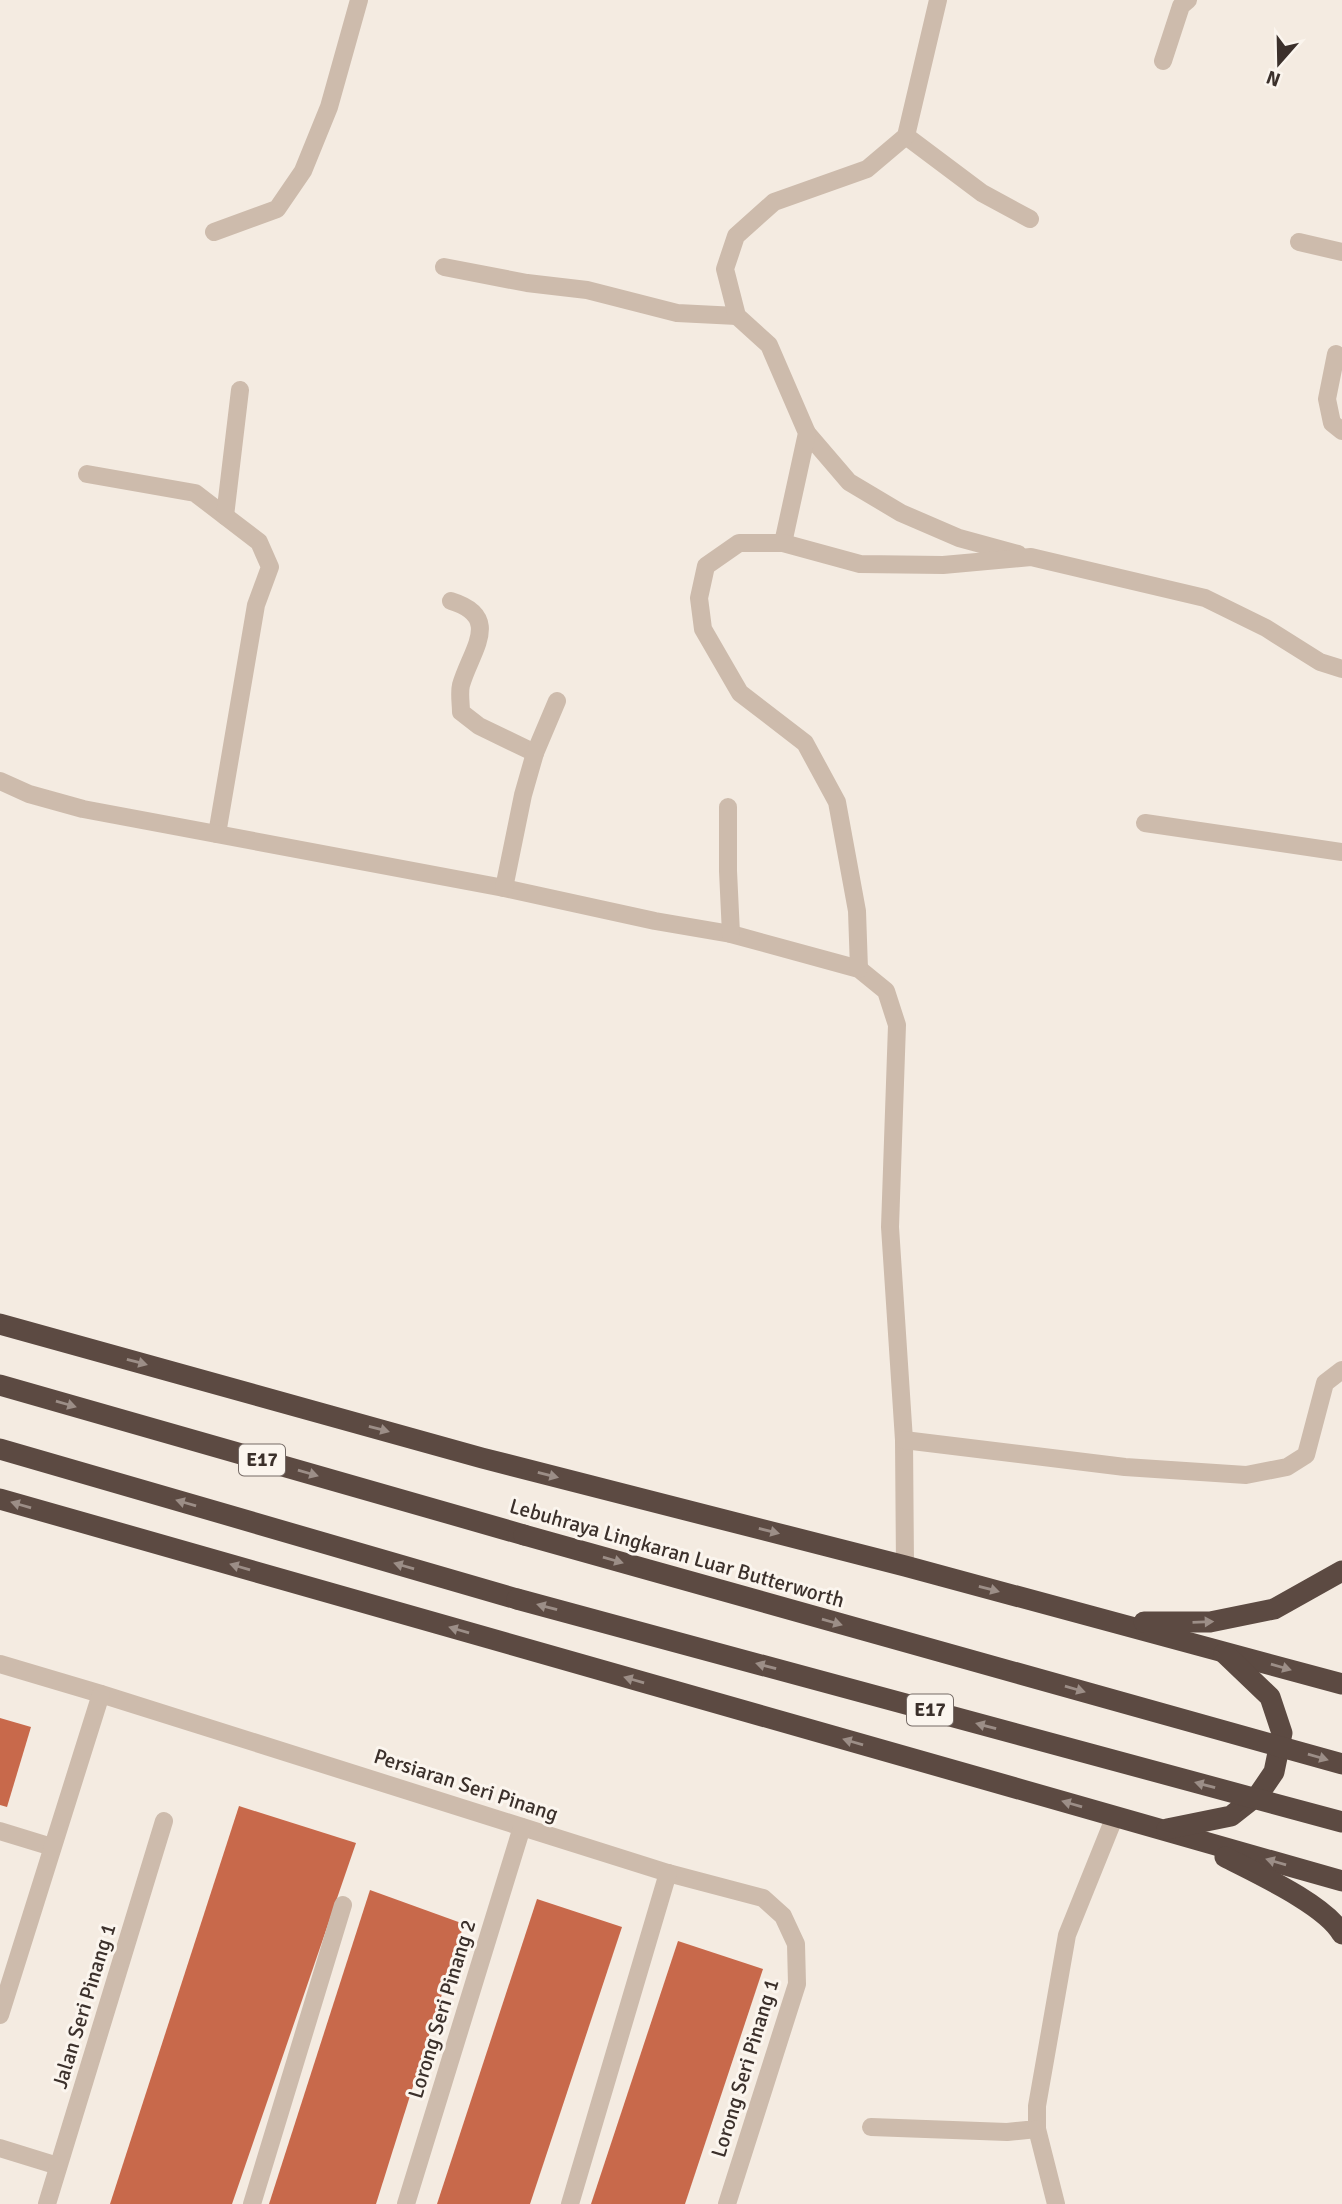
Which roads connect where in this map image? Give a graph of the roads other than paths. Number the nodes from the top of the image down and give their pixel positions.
1 (359, 0) edge
2 (938, 0) edge
3 (1188, 0) edge
4 (1163, 61) dead end
5 (906, 136) junction
6 (1030, 219) dead end
7 (214, 232) dead end
8 (1299, 242) dead end
9 (1342, 252) edge
10 (444, 267) dead end
11 (737, 316) junction
12 (1336, 354) dead end
13 (240, 390) dead end
14 (1342, 431) edge
15 (807, 433) junction
16 (87, 474) dead end
17 (225, 516) junction
18 (783, 543) junction
19 (1031, 557) junction
20 (452, 601) dead end
21 (1342, 669) edge
22 (557, 701) dead end
23 (535, 753) junction
24 (0, 781) edge
25 (729, 807) dead end
26 (1145, 823) dead end
27 (217, 834) junction
28 (1342, 852) edge
29 (504, 887) junction
30 (730, 934) junction
31 (859, 969) junction
32 (0, 1324) edge
33 (1342, 1370) edge
34 (0, 1385) edge
35 (904, 1440) junction
36 (0, 1449) edge
37 (0, 1499) edge
38 (905, 1566) junction
39 (1342, 1570) edge
40 (1110, 1622) junction
41 (1220, 1650) junction
42 (0, 1664) edge
43 (1342, 1684) edge
44 (101, 1694) junction
45 (1342, 1764) edge
46 (1115, 1816) junction
47 (164, 1821) dead end
48 (1342, 1822) edge
49 (522, 1827) junction
50 (1161, 1830) junction
51 (0, 1831) edge
52 (1184, 1836) junction
53 (52, 1847) junction
54 (668, 1873) junction
55 (1342, 1881) edge
56 (343, 1905) dead end
57 (1342, 1934) edge
58 (796, 1944) joint
59 (3, 1991) edge
60 (0, 2015) edge
61 (871, 2127) dead end
62 (1037, 2129) junction
63 (0, 2148) edge
64 (58, 2166) junction
65 (47, 2204) edge
66 (252, 2204) edge
67 (406, 2204) edge
68 (570, 2204) edge
69 (727, 2204) edge
70 (1056, 2204) edge

1 - 7 street
2 - 5 street
3 - 4 street
5 - 6 street
5 - 11 street
8 - 9 street
10 - 11 street
11 - 15 street
12 - 14 street
13 - 17 street
15 - 18 street
15 - 19 street
16 - 17 street
17 - 27 street
18 - 19 street
18 - 31 street
19 - 21 street
20 - 23 street
22 - 23 street
23 - 29 street
24 - 27 street
25 - 30 street
26 - 28 street
27 - 29 street
29 - 30 street
30 - 31 street
31 - 35 street
32 -> 38 highway
33 - 35 street
34 -> 45 highway, Lebuhraya Lingkaran Luar Butterworth / E17, bridge
35 - 38 street
48 -> 36 highway, E17, bridge
46 -> 37 highway
38 -> 40 highway
40 -> 39 highway
40 - 41 highway
41 -> 43 highway
41 - 50 highway
42 - 44 street, Persiaran Seri Pinang
44 - 49 street, Persiaran Seri Pinang
44 - 53 street
46 - 50 highway
46 - 62 street
47 - 64 street, Jalan Seri Pinang 1
49 - 54 street, Persiaran Seri Pinang
49 - 67 street, Lorong Seri Pinang 2
50 - 52 highway
51 - 53 street
55 -> 52 highway
52 - 57 highway
53 - 59 street
54 - 58 street, Persiaran Seri Pinang
54 - 68 street
56 - 66 street
58 - 69 street, Lorong Seri Pinang 1
59 - 60 street
61 - 62 street
62 - 70 street
63 - 64 street
64 - 65 street, Jalan Seri Pinang 1

